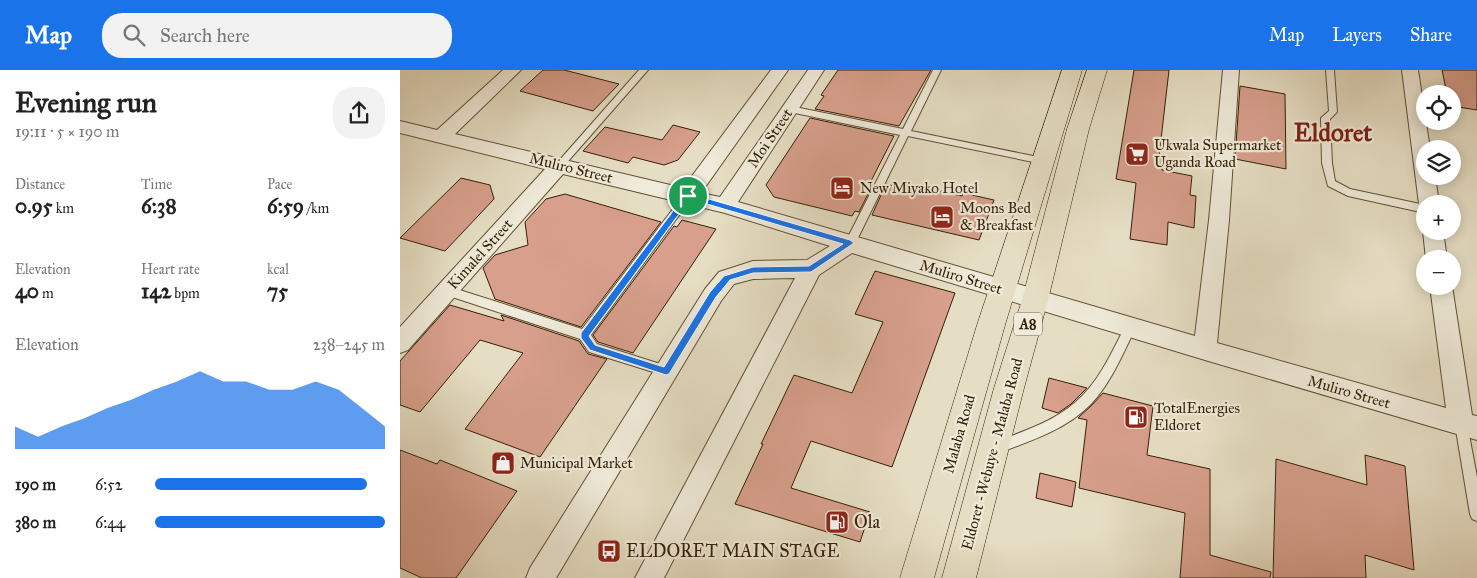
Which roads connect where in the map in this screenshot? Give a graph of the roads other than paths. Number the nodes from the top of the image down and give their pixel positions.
1 (513, 70) edge
2 (644, 70) edge
3 (780, 70) edge
4 (816, 70) edge
5 (938, 70) edge
6 (1072, 70) edge
7 (1097, 70) edge
8 (1231, 70) edge
9 (1330, 70) edge
10 (1410, 70) edge
11 (790, 109) junction
12 (400, 127) edge
13 (906, 133) junction
14 (442, 136) junction
15 (1420, 140) edge
16 (1043, 162) junction
17 (560, 165) junction
18 (688, 196) junction
19 (725, 206) junction
20 (1416, 207) edge
21 (850, 243) junction
22 (811, 269) junction
23 (1002, 289) junction
24 (447, 290) junction
25 (1443, 295) edge
26 (1035, 300) junction
27 (1130, 328) junction
28 (584, 336) junction
29 (400, 343) edge
30 (1205, 350) junction
31 (666, 371) junction
32 (1469, 426) edge
33 (994, 449) junction
34 (1477, 514) edge
35 (540, 578) edge
36 (649, 578) edge
37 (917, 578) edge
38 (959, 578) edge

1 - 14 street
2 - 17 lane
3 - 18 street, Moi Street
4 - 11 street, Moi Street
5 - 13 lane
6 - 16 highway, A8
7 - 26 highway, Eldoret -Webuye - Malaba Road / A8
8 - 30 street
9 - 20 lane
10 - 15 street
11 - 13 lane
11 - 19 street, Moi Street
12 - 14 street, Muliro Street
13 - 16 lane
13 - 21 lane
14 - 17 street, Muliro Street
16 - 23 highway, A8
17 - 18 street, Muliro Street
17 - 24 street, Kimalel Street
18 - 19 street, Muliro Street
18 - 28 lane
19 - 21 street, Muliro Street
21 - 22 street
21 - 23 street, Muliro Street
22 - 31 street
22 - 36 street
23 - 26 street, Muliro Street
23 - 37 highway, Malaba Road / A8
24 - 28 lane
24 - 29 street, Kimalel Street
25 - 32 street
26 - 27 street, Muliro Street
26 - 33 highway, Eldoret -Webuye - Malaba Road / A8
27 - 30 street, Muliro Street
27 - 33 lane
28 - 31 lane
30 - 32 street, Muliro Street
31 - 35 street
32 - 34 lane
33 - 38 highway, Eldoret -Webuye - Malaba Road / A8

